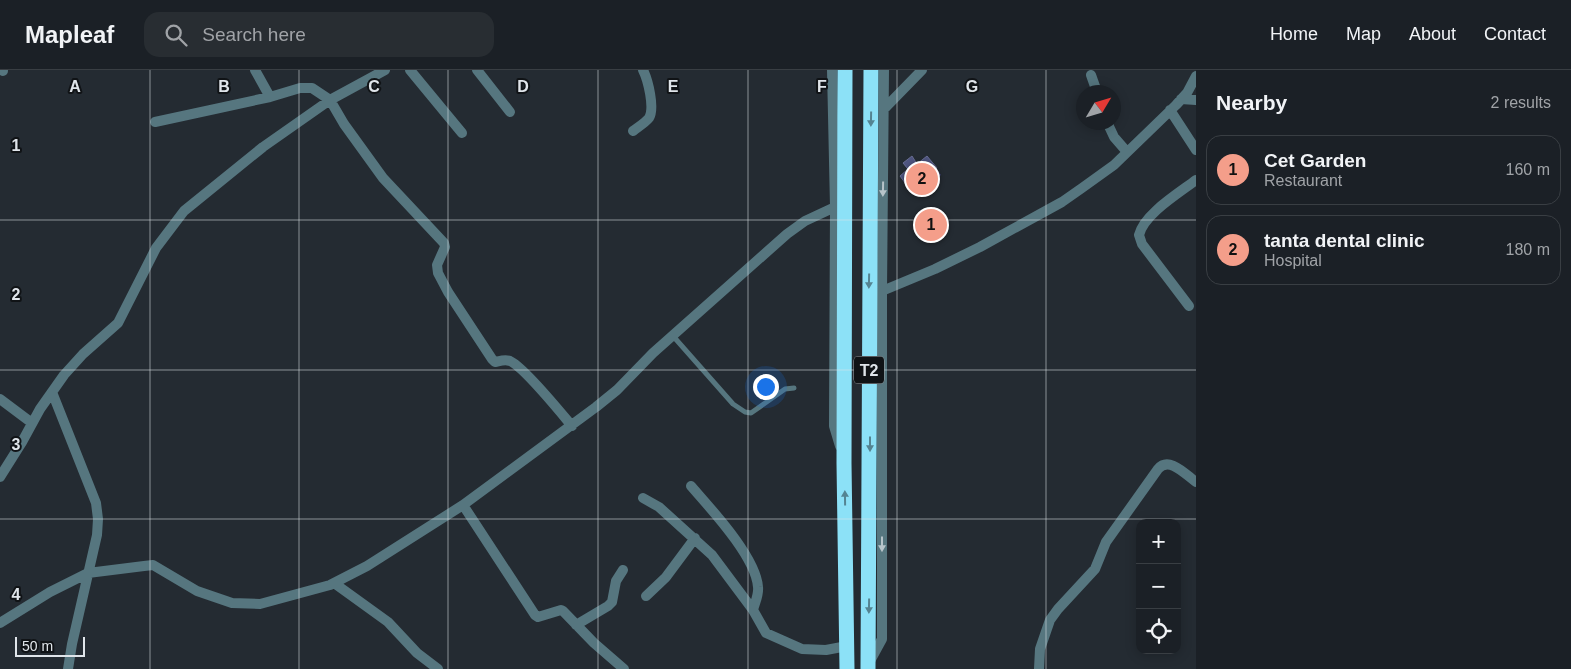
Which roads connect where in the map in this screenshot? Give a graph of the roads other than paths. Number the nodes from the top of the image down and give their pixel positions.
1 (255, 70) edge
2 (385, 70) edge
3 (410, 70) edge
4 (477, 70) edge
5 (643, 70) edge
6 (832, 70) edge
7 (845, 70) edge
8 (871, 70) edge
9 (884, 70) edge
10 (922, 70) edge
11 (1091, 75) dead end
12 (1196, 76) edge
13 (1095, 85) edge
14 (270, 97) junction
15 (1182, 98) junction
16 (330, 100) junction
17 (1196, 100) edge
18 (884, 108) junction
19 (1170, 110) junction
20 (510, 112) dead end
21 (156, 122) dead end
22 (1111, 130) edge
23 (633, 131) dead end
24 (462, 134) dead end
25 (1196, 150) edge
26 (1127, 152) junction
27 (1196, 180) edge
28 (835, 207) junction
29 (882, 291) junction
30 (1189, 306) dead end
31 (673, 336) junction
32 (794, 388) dead end
33 (52, 392) junction
34 (0, 400) edge
35 (32, 423) junction
36 (572, 426) junction
37 (844, 463) junction
38 (870, 464) junction
39 (0, 477) edge
40 (1196, 482) edge
41 (691, 486) dead end
42 (643, 498) dead end
43 (463, 505) junction
44 (845, 534) junction
45 (870, 536) junction
46 (695, 538) junction
47 (623, 570) dead end
48 (88, 573) junction
49 (334, 583) junction
50 (646, 596) dead end
51 (753, 610) junction
52 (0, 623) edge
53 (576, 625) junction
54 (847, 646) junction
55 (868, 667) edge
56 (68, 669) edge
57 (438, 669) edge
58 (624, 669) edge
59 (847, 669) edge
60 (1039, 669) edge

1 - 14 street
2 - 16 street
3 - 24 street
4 - 20 street
5 - 23 street
6 - 28 street
7 - 37 highway, T2
8 -> 38 highway, T2
9 - 18 street
10 - 18 street
11 - 13 street
12 - 15 street
14 - 16 street
14 - 21 street
15 - 17 street
15 - 19 street
16 - 33 street
16 - 36 street
18 -> 29 street
19 - 25 street
19 - 26 street
22 - 26 street
26 - 29 street
27 - 30 street
28 - 31 street
28 - 37 street
29 -> 55 street
31 - 32 lane
31 - 36 street
33 - 35 street
33 - 48 street
34 - 35 street
35 - 39 street
36 - 43 street
37 - 38 highway
44 -> 37 highway, T2
38 - 45 highway, T2
40 - 60 street
41 - 51 street
42 - 46 street
43 - 49 street
43 - 53 street
44 - 45 highway
44 - 54 highway, T2
45 -> 55 highway, T2
46 - 50 street
46 - 51 street
47 - 53 street
48 - 49 street
48 - 52 street
48 - 56 street
49 - 57 street
51 - 54 street
53 - 58 street
54 - 59 highway, T2

